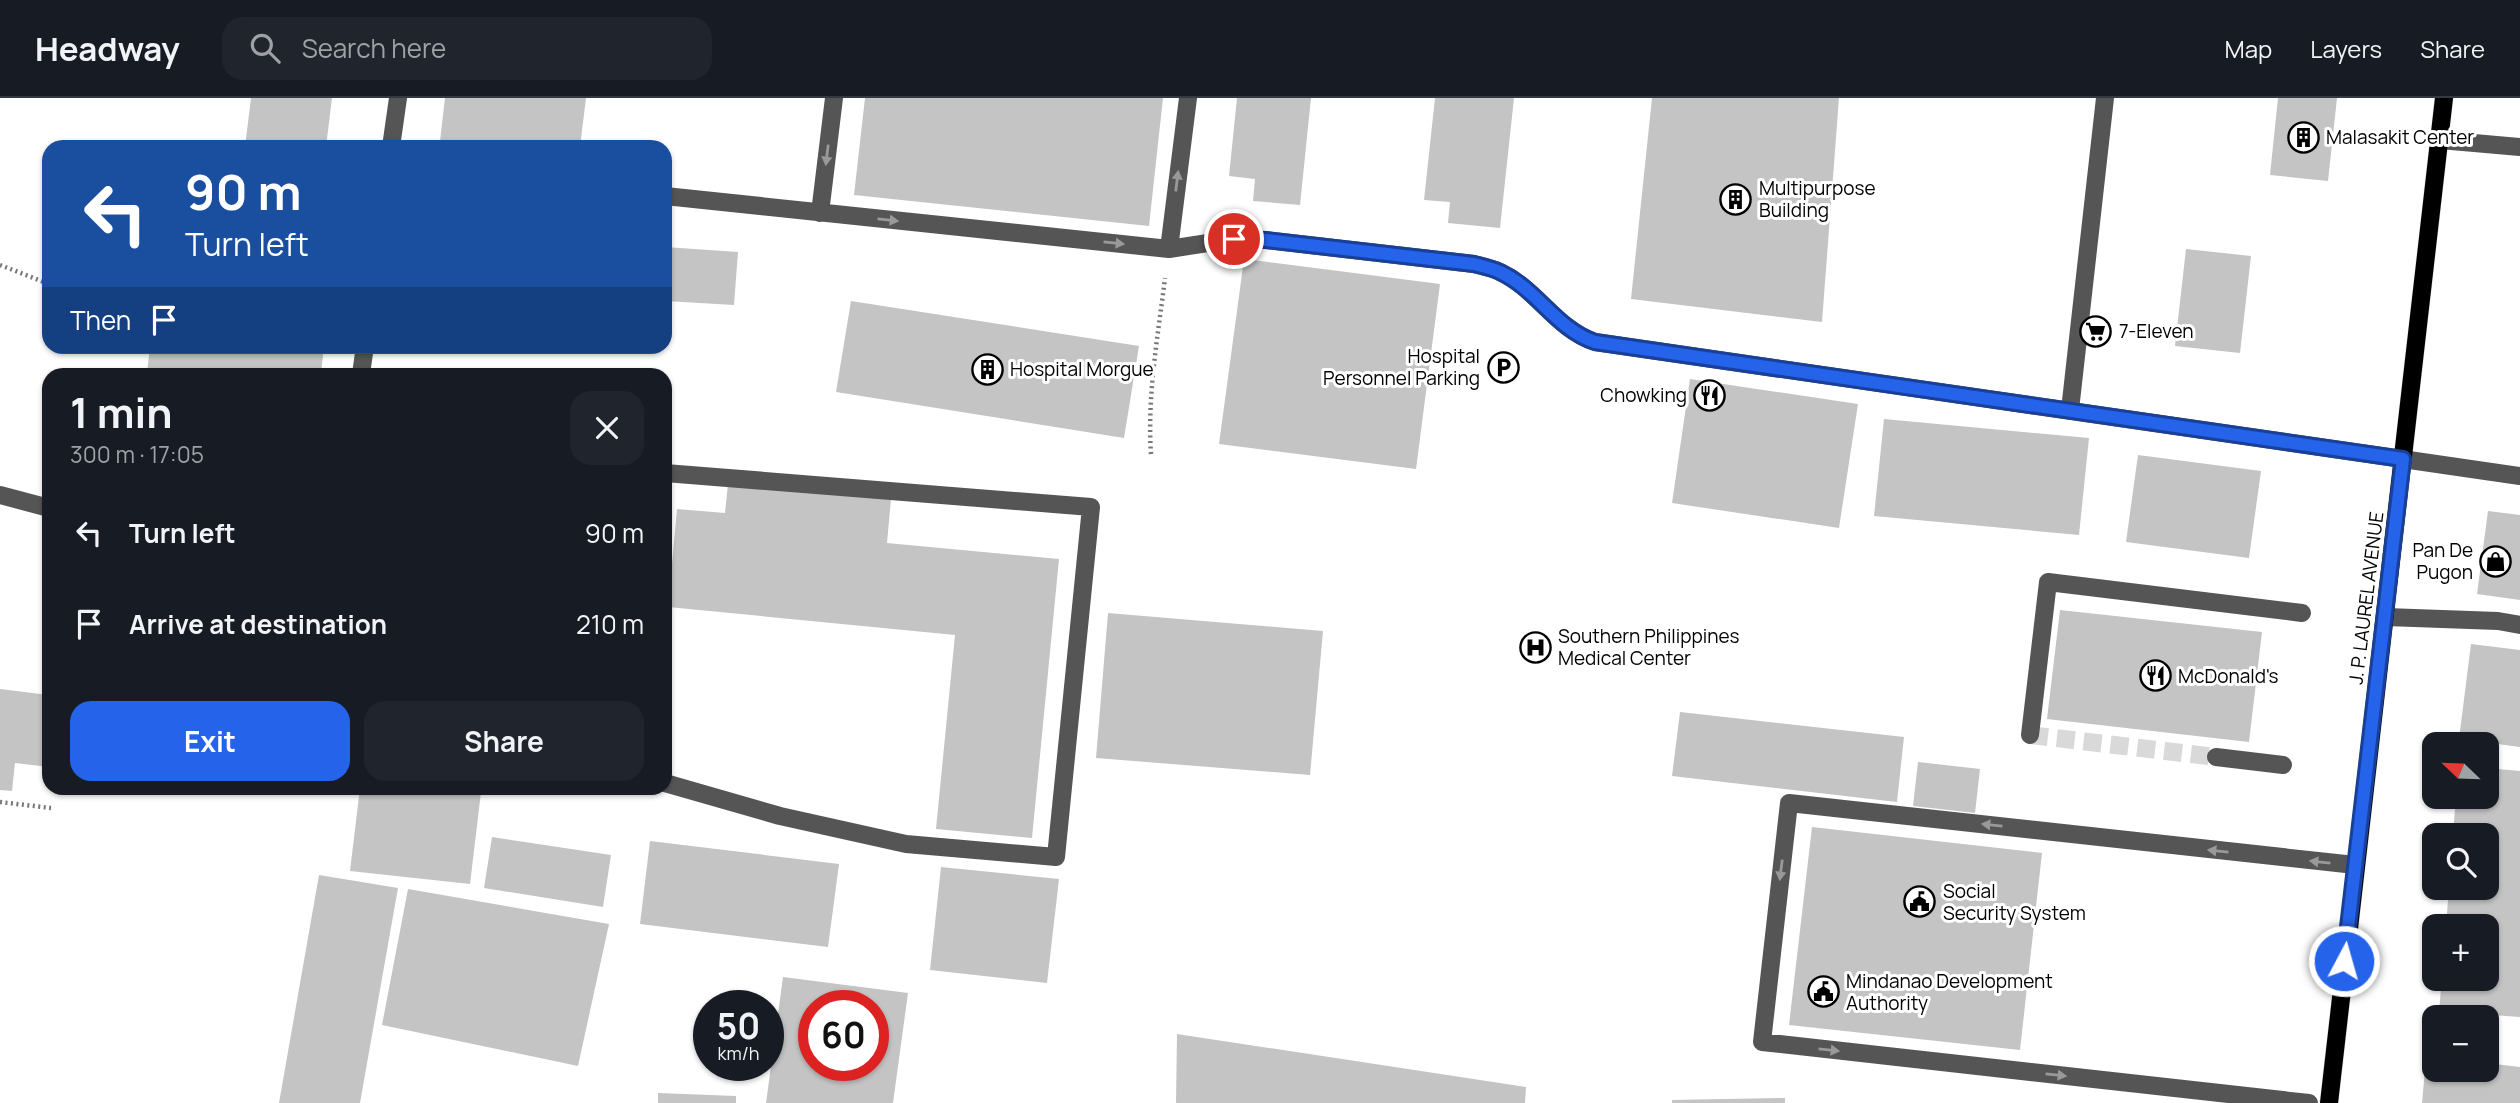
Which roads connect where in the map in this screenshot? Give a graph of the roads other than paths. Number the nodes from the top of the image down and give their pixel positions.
1 (398, 98) edge
2 (834, 98) edge
3 (1188, 98) edge
4 (2105, 98) edge
5 (2444, 98) edge
6 (392, 140) edge
7 (2440, 140) junction
8 (2520, 147) edge
9 (672, 197) edge
10 (820, 213) junction
11 (1169, 248) junction
12 (2070, 411) junction
13 (2403, 459) junction
14 (672, 474) edge
15 (2520, 475) edge
16 (0, 495) edge
17 (42, 506) edge
18 (2302, 613) dead end
19 (2386, 617) junction
20 (2520, 625) edge
21 (2030, 735) dead end
22 (2216, 757) tunnel mouth
23 (2283, 765) dead end
24 (672, 785) edge
25 (2355, 865) junction
26 (2309, 1103) edge
27 (2329, 1103) edge

1 - 6 street
2 -> 10 street
11 -> 3 street
4 - 12 street
5 - 7 main road, J. P. LAUREL AVENUE
7 - 8 street
7 - 13 main road, J. P. LAUREL AVENUE
9 - 10 street
10 -> 11 street
11 - 12 street
12 - 13 street
13 - 15 street
13 - 19 main road, J. P. LAUREL AVENUE
14 - 24 street
16 - 17 street
18 - 21 street
19 - 20 street
19 - 25 main road, J. P. LAUREL AVENUE
22 - 23 street
25 -> 26 street
25 - 27 main road, J. P. LAUREL AVENUE

